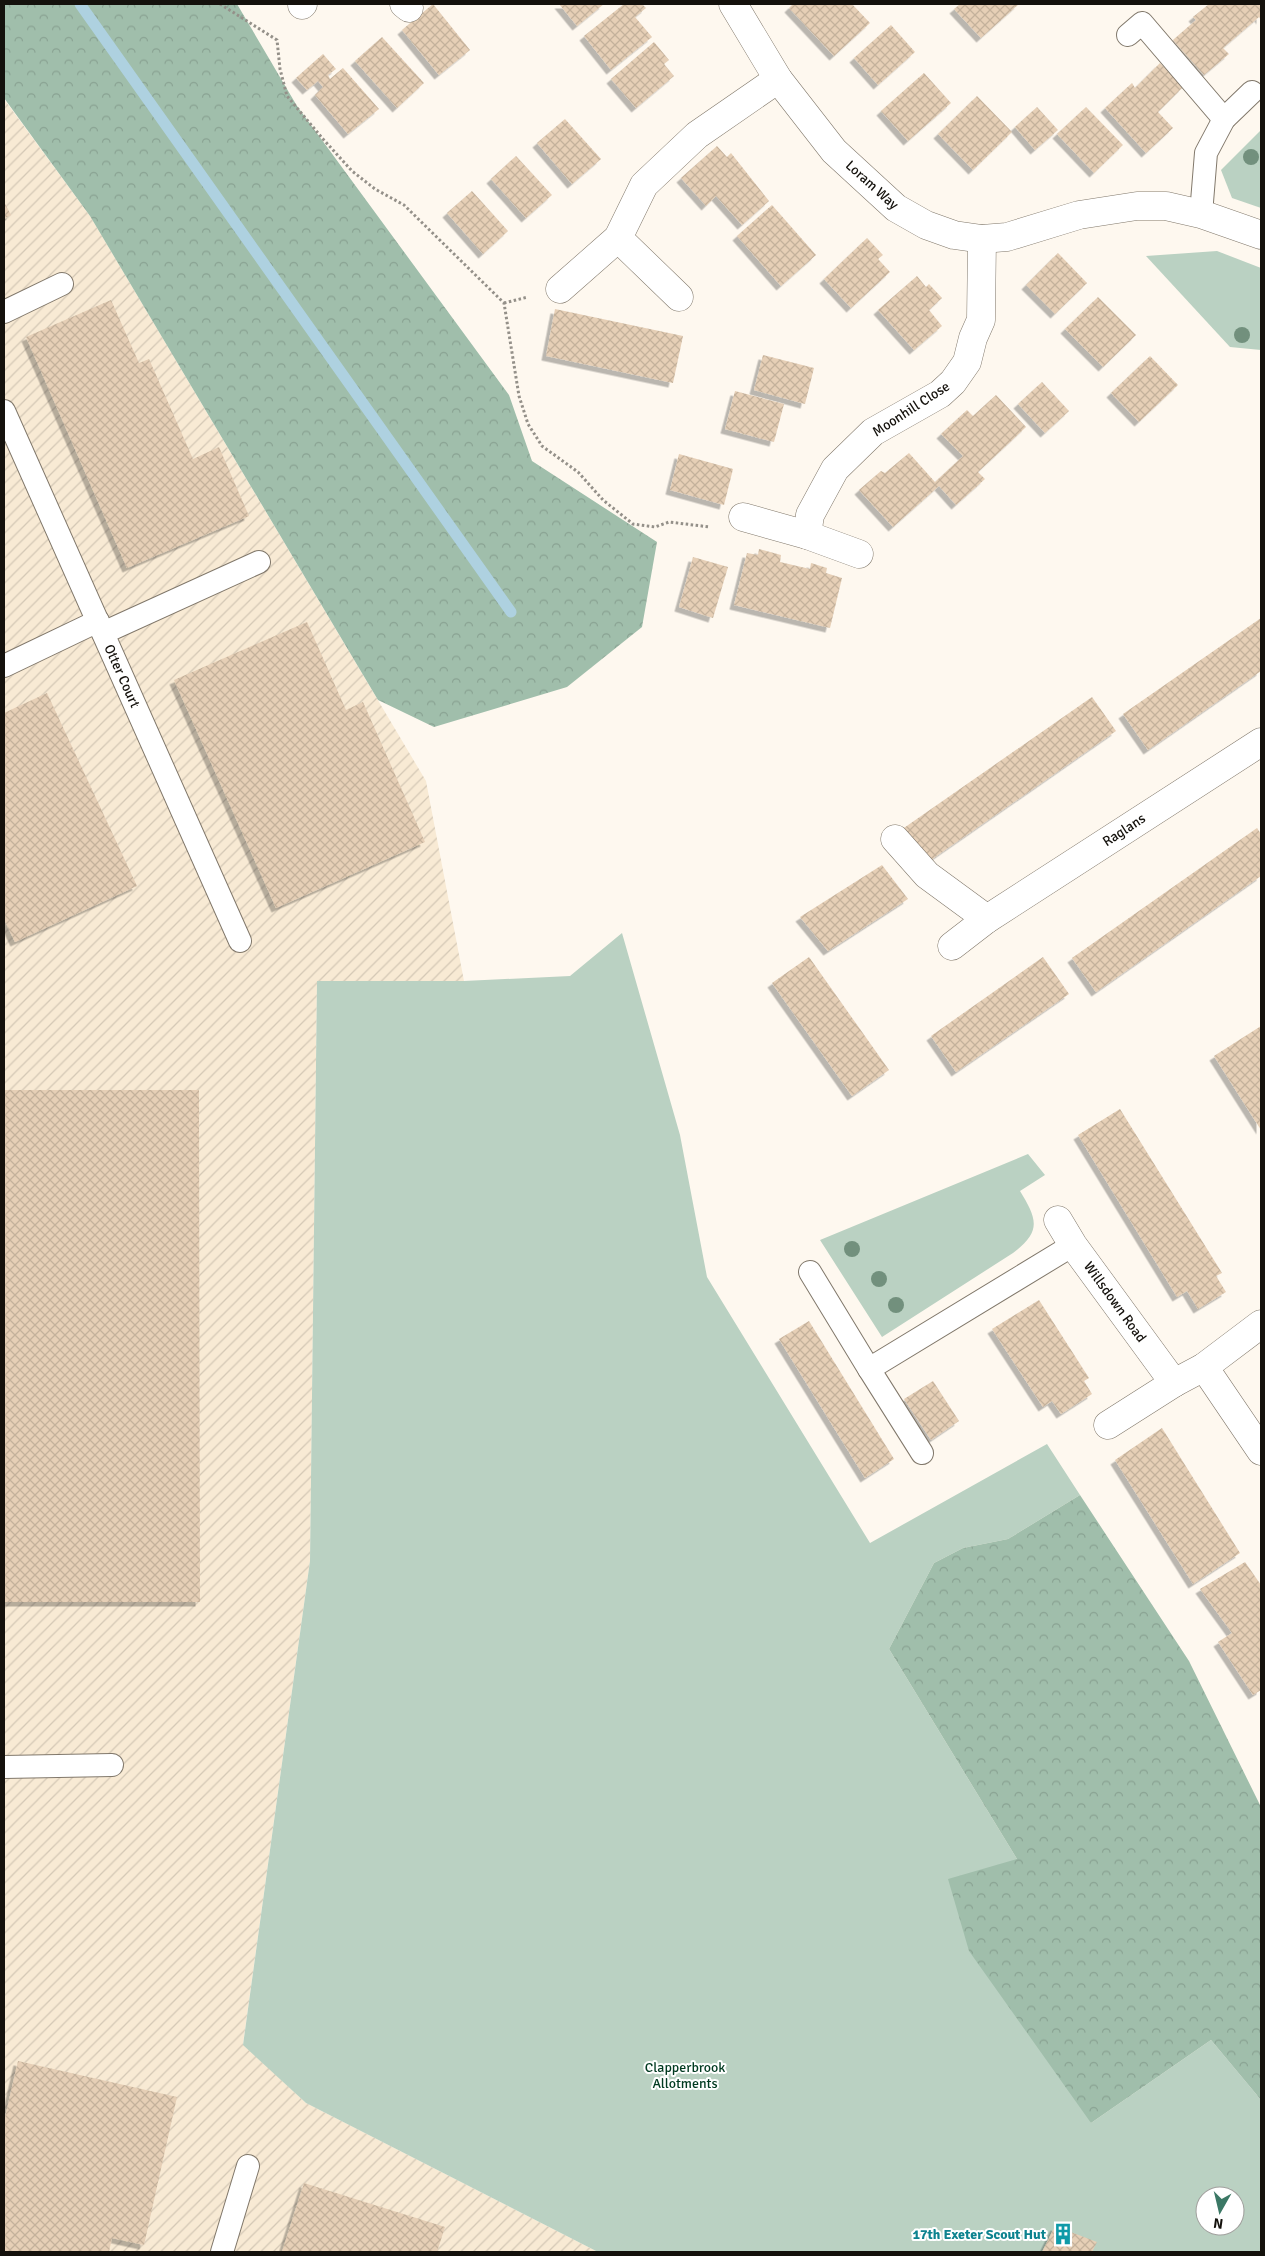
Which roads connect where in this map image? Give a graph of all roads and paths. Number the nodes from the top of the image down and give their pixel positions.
1 (220, 4) edge
2 (733, 4) edge
3 (1128, 36) dead end
4 (778, 80) junction
5 (1252, 92) dead end
6 (1224, 119) junction
7 (1201, 214) junction
8 (1261, 235) edge
9 (618, 238) junction
10 (982, 239) junction
11 (62, 284) dead end
12 (560, 288) dead end
13 (678, 297) dead end
14 (4, 312) edge
15 (4, 411) edge
16 (743, 517) joint
17 (806, 536) junction
18 (859, 554) dead end
19 (260, 562) dead end
20 (100, 627) junction
21 (4, 666) edge
22 (1261, 742) edge
23 (895, 839) dead end
24 (987, 919) junction
25 (240, 941) dead end
26 (952, 946) dead end
27 (1058, 1220) dead end
28 (1073, 1245) junction
29 (810, 1272) dead end
30 (1261, 1324) edge
31 (1204, 1367) junction
32 (870, 1369) junction
33 (1174, 1383) junction
34 (1108, 1425) dead end
35 (1261, 1451) edge
36 (922, 1453) dead end
37 (112, 1764) dead end
38 (4, 1767) edge
39 (248, 2166) dead end
40 (222, 2252) edge

1 - 16 path
2 - 4 street, Loram Way
3 - 6 lane
4 - 9 street
4 - 10 street, Loram Way
5 - 6 lane
6 - 7 lane
7 - 8 street, Loram Way
7 - 10 street, Loram Way
9 - 12 street
9 - 13 street
10 - 17 street, Moonhill Close
11 - 14 lane
15 - 20 lane, Otter Court
16 - 17 street
17 - 18 street
19 - 20 lane
20 - 21 lane
20 - 25 lane, Otter Court
22 - 24 street, Raglans
23 - 24 street
24 - 26 street, Raglans
27 - 28 street, Willsdown Road
28 - 32 lane
28 - 33 street, Willsdown Road
29 - 32 lane
30 - 31 street
31 - 33 street
31 - 35 street
32 - 36 lane
33 - 34 street
37 - 38 lane
39 - 40 lane

